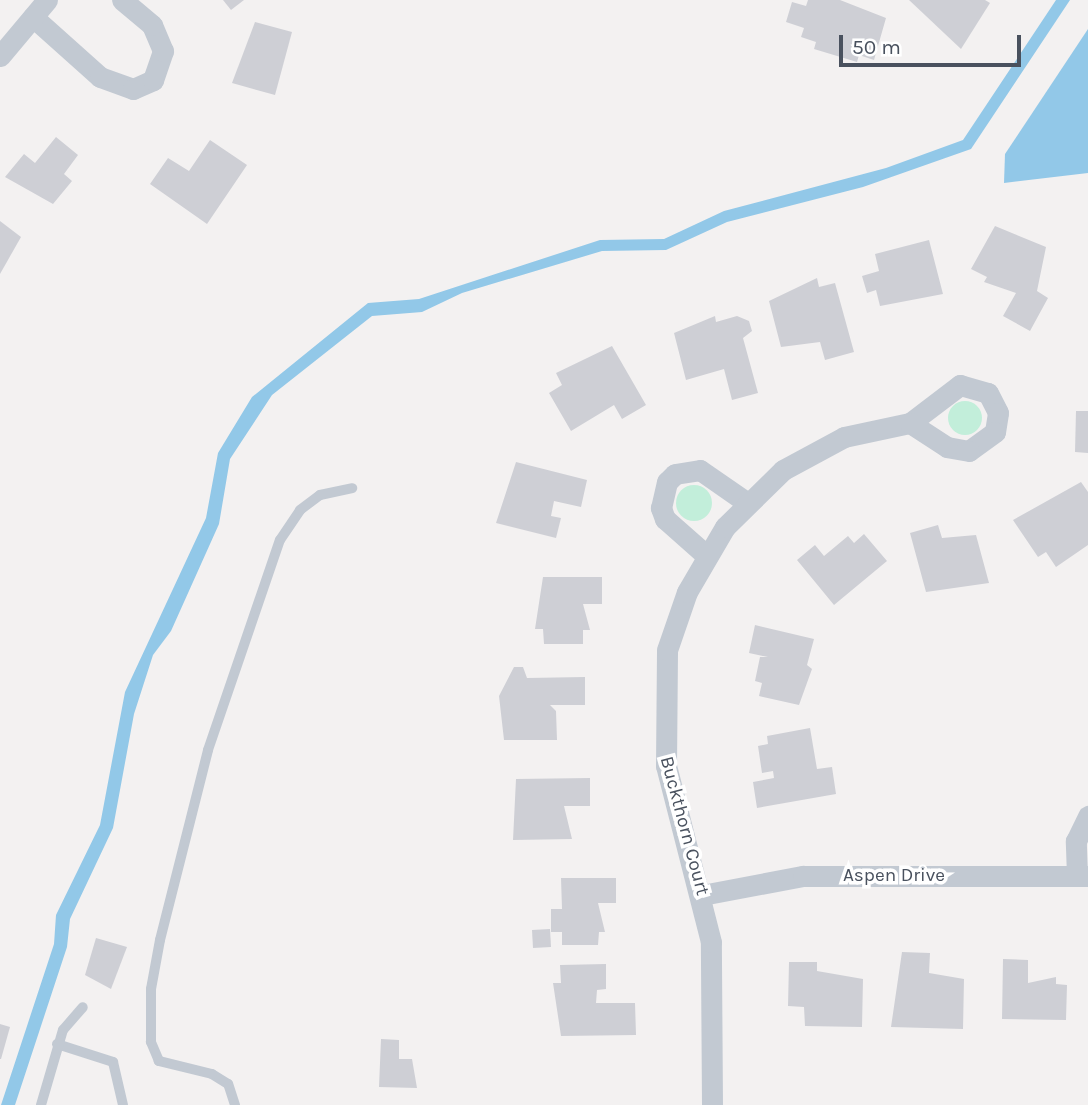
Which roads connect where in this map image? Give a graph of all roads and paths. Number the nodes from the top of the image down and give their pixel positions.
1 (47, 0) edge
2 (121, 0) edge
3 (33, 17) junction
4 (0, 56) edge
5 (910, 423) dead end
6 (352, 488) dead end
7 (746, 502) junction
8 (707, 556) junction
9 (1088, 816) edge
10 (1082, 876) edge
11 (702, 895) junction
12 (83, 1007) dead end
13 (57, 1044) junction
14 (41, 1105) edge
15 (123, 1105) edge
16 (235, 1105) edge
17 (712, 1105) edge

1 - 3 street
2 - 3 street
3 - 4 street
5 - 7 street, Buckthorn Court
6 - 16 lane
7 - 8 street, Buckthorn Court
7 - 8 street
8 - 11 street, Buckthorn Court
9 - 10 street
10 - 11 street, Aspen Drive
11 - 17 street, Buckthorn Court
12 - 13 lane
13 - 14 lane
13 - 15 lane

